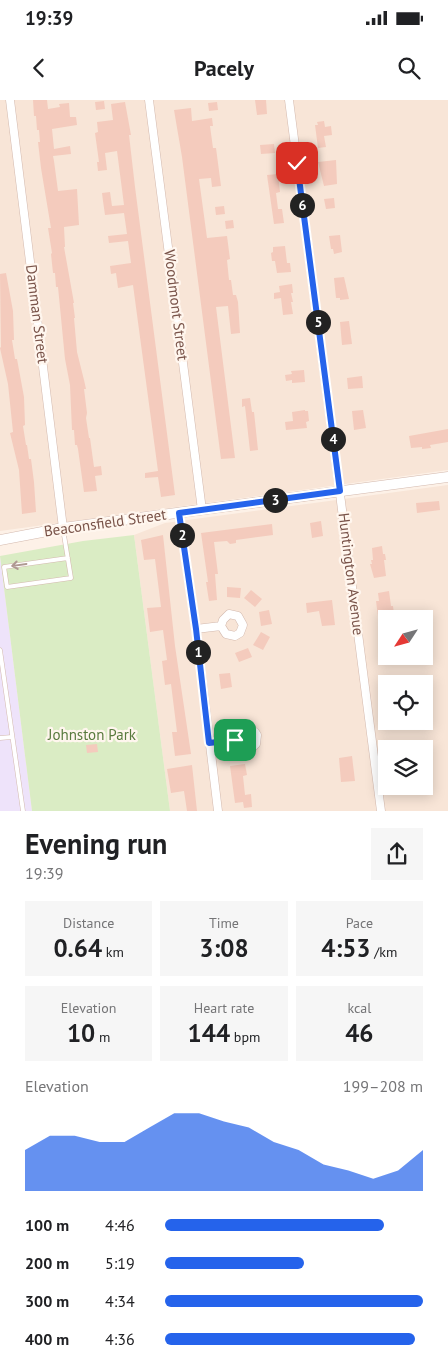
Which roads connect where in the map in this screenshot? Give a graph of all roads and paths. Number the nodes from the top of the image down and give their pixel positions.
1 (10, 100) edge
2 (149, 100) edge
3 (289, 100) edge
4 (448, 477) edge
5 (340, 491) junction
6 (202, 510) junction
7 (179, 513) junction
8 (63, 528) junction
9 (0, 540) edge
10 (68, 558) junction
11 (6, 577) junction
12 (0, 578) edge
13 (221, 626) dead end
14 (196, 629) junction
15 (0, 650) edge
16 (12, 737) junction
17 (0, 738) edge
18 (235, 740) dead end
19 (209, 743) junction
20 (23, 811) edge
21 (218, 811) edge
22 (381, 811) edge

1 - 8 street, Damman Street
2 - 6 street, Woodmont Street
3 - 5 street, Huntington Avenue
4 - 5 street, Beaconsfield Street
5 - 6 street, Beaconsfield Street
5 - 22 street, Huntington Avenue
6 - 7 street, Beaconsfield Street
7 - 8 street, Beaconsfield Street
7 - 14 street
8 - 9 street, Beaconsfield Street
8 - 10 lane
10 -> 11 lane
10 - 11 lane
11 - 12 lane
13 - 14 street
14 - 19 street
15 - 16 lane
16 - 17 lane
16 - 20 lane
18 - 19 street
19 - 21 street

